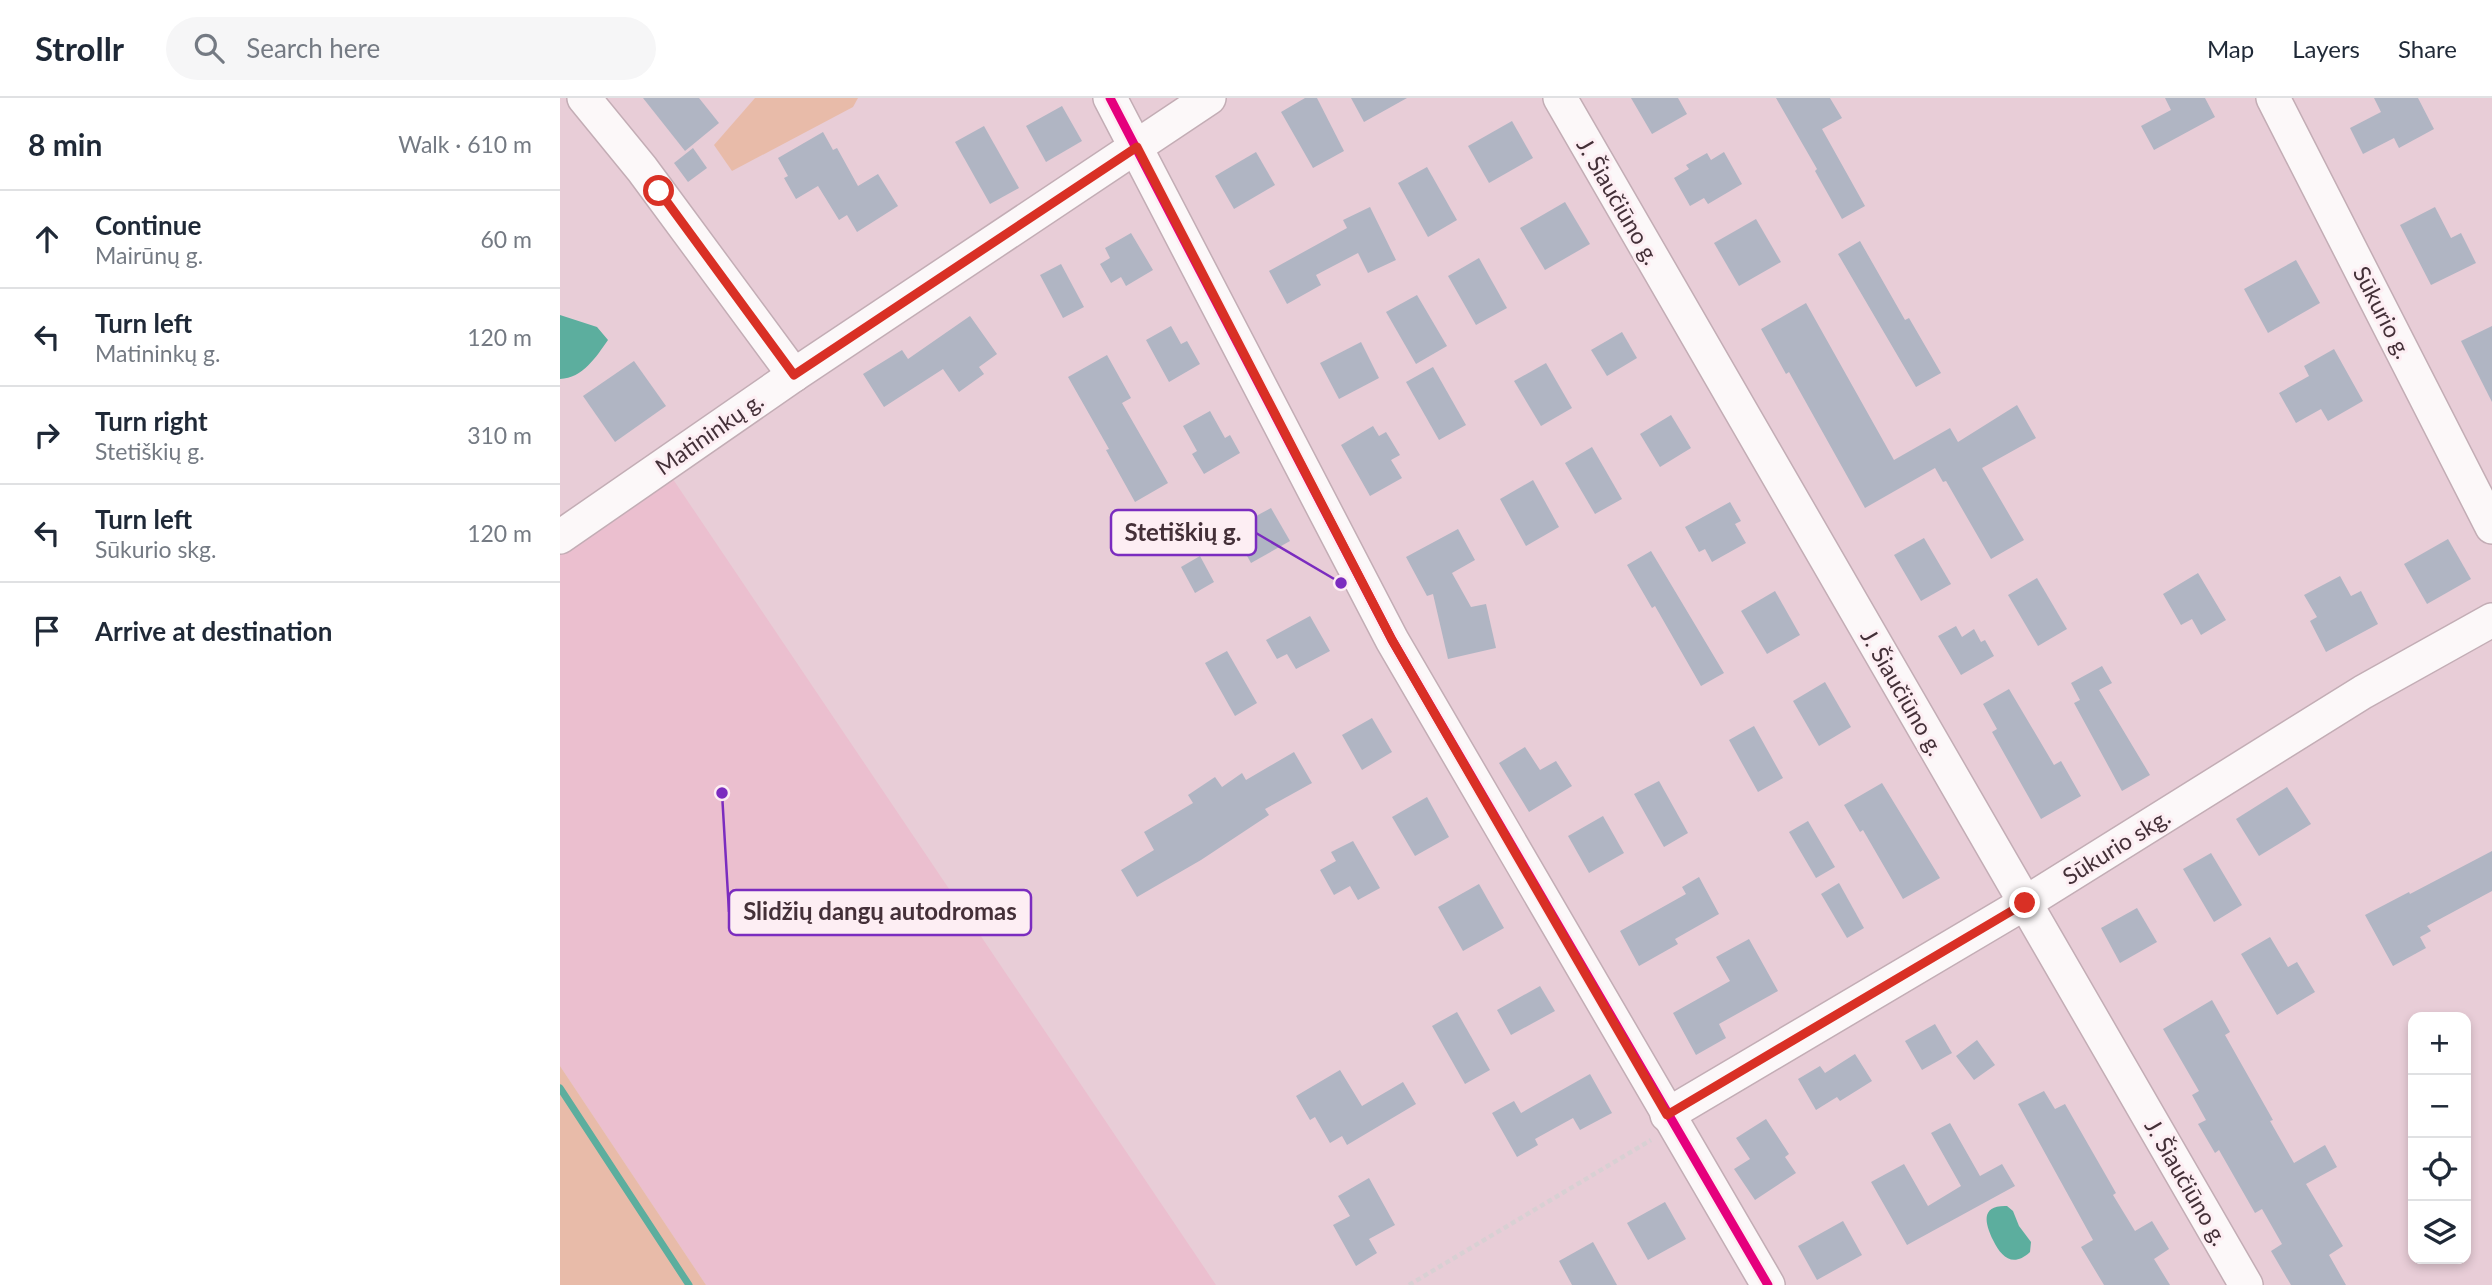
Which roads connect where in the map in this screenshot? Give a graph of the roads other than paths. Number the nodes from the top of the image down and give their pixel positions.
1 (584, 98) edge
2 (1110, 98) edge
3 (1209, 98) edge
4 (1560, 98) edge
5 (2273, 98) edge
6 (1137, 147) junction
7 (794, 375) junction
8 (2492, 527) edge
9 (560, 537) edge
10 (2492, 620) edge
11 (2025, 903) junction
12 (1670, 1121) junction
13 (1768, 1285) edge
14 (2246, 1285) edge

1 - 7 street
2 - 6 street
3 - 6 street, Matininkų g.
4 - 11 street, J. Šiaučiūno g.
5 - 8 street, Sūkurio g.
6 - 7 street, Matininkų g.
6 - 12 street
7 - 9 street, Matininkų g.
10 - 11 street, Sūkurio skg.
11 - 12 street, Sūkurio skg.
11 - 14 street, J. Šiaučiūno g.
12 - 13 street

